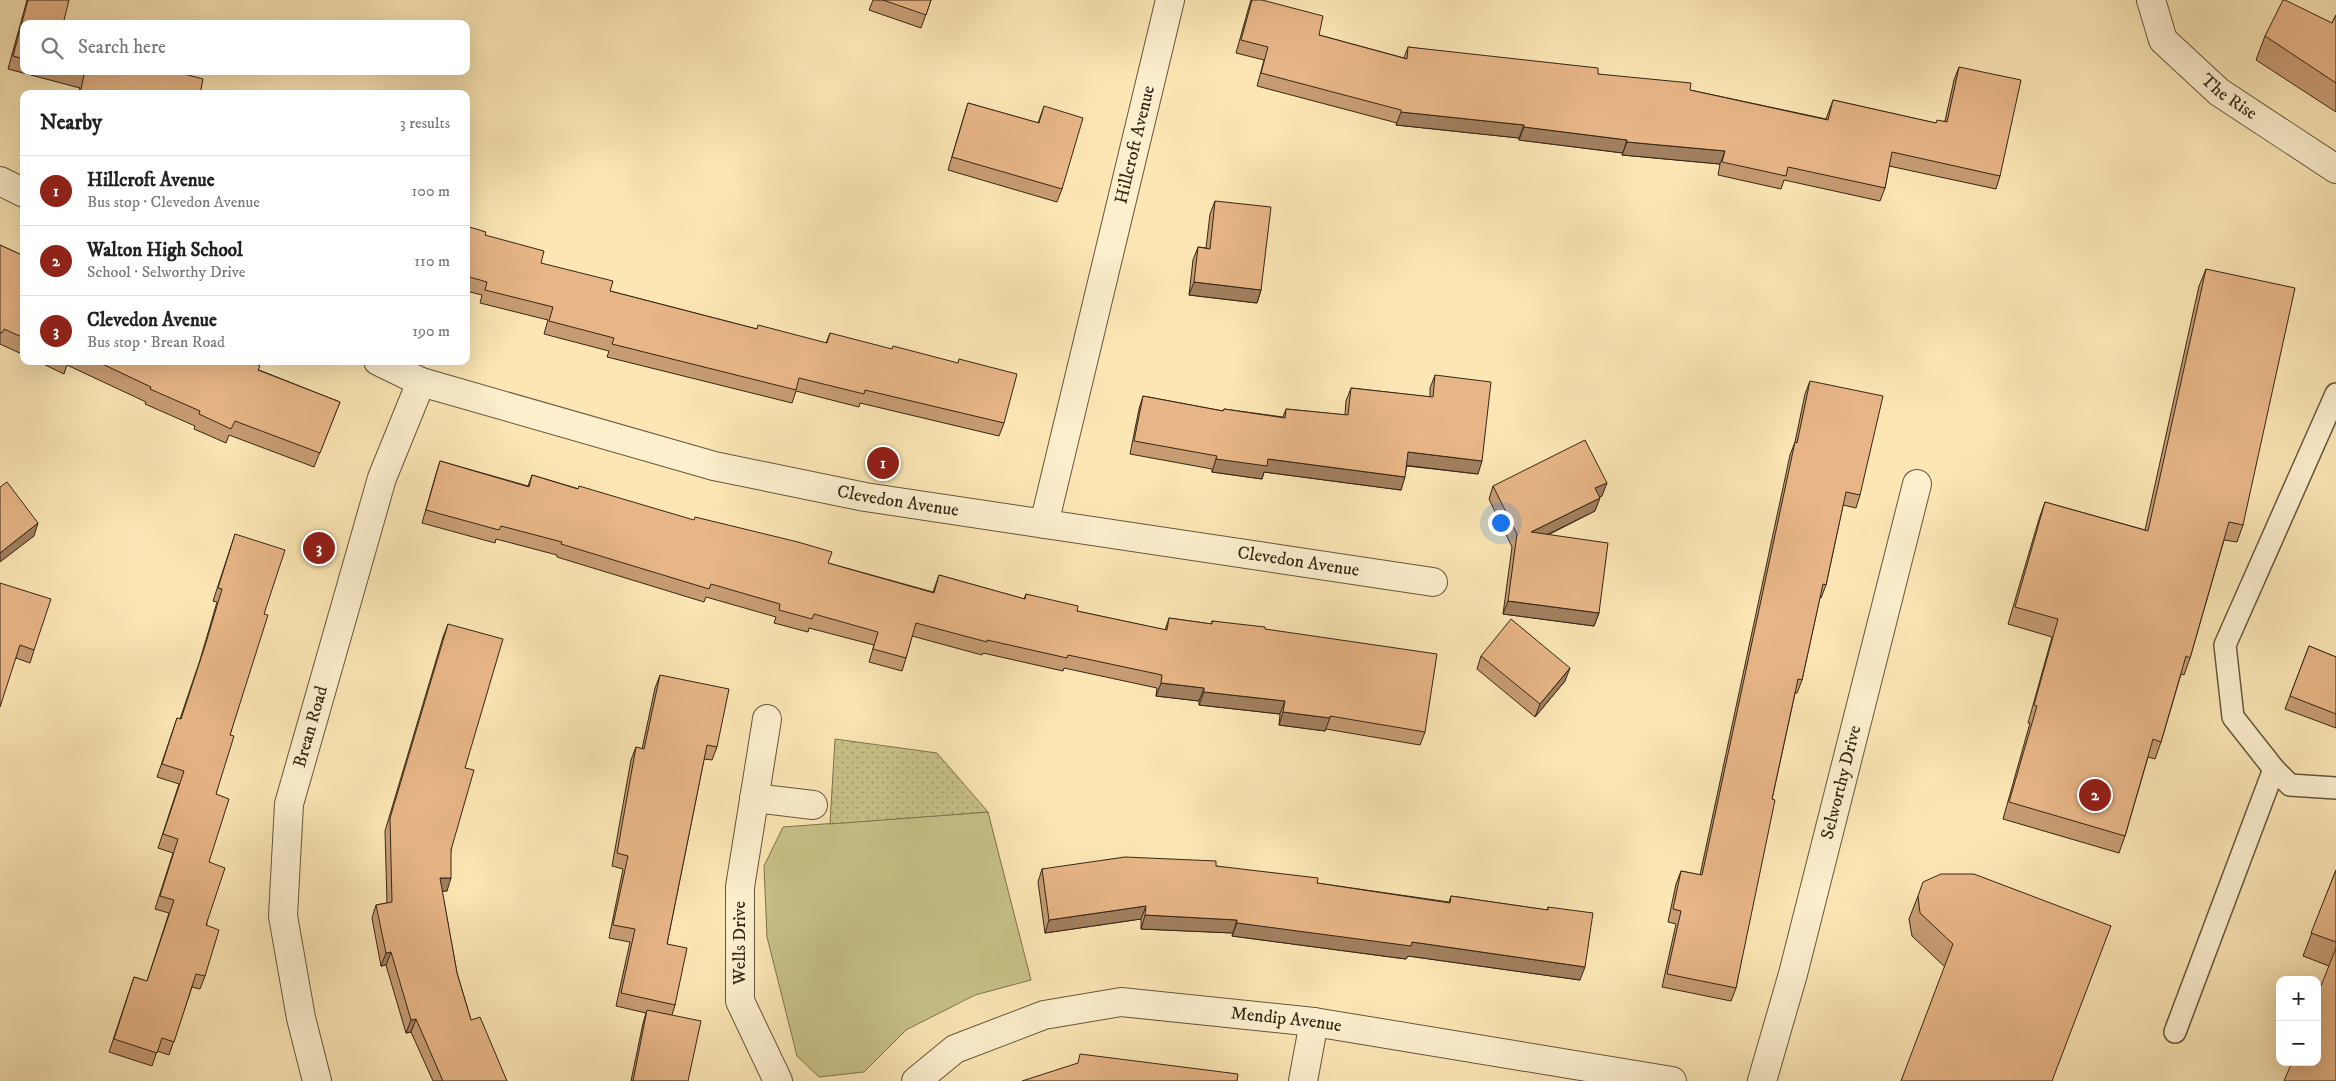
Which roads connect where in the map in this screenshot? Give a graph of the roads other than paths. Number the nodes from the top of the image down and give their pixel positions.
1 (1170, 0) edge
2 (2151, 0) edge
3 (2336, 169) edge
4 (0, 181) edge
5 (20, 191) edge
6 (386, 365) edge
7 (421, 382) junction
8 (2336, 394) edge
9 (1917, 484) dead end
10 (1044, 524) junction
11 (1433, 582) dead end
12 (767, 719) dead end
13 (2274, 769) junction
14 (2336, 788) edge
15 (754, 798) junction
16 (813, 805) dead end
17 (1314, 1022) junction
18 (2175, 1032) dead end
19 (317, 1081) edge
20 (778, 1081) edge
21 (916, 1081) edge
22 (1303, 1081) edge
23 (1672, 1081) edge
24 (1762, 1081) edge

1 - 10 street, Hillcroft Avenue
2 - 3 street, The Rise
4 - 5 street
6 - 7 street, Clevedon Avenue
7 - 10 street, Clevedon Avenue
7 - 19 street, Brean Road
8 - 13 lane
9 - 24 street, Selworthy Drive
10 - 11 street, Clevedon Avenue
12 - 15 street, Wells Drive
13 - 14 lane
13 - 18 lane
15 - 16 street
15 - 20 street, Wells Drive
17 - 21 street, Mendip Avenue
17 - 22 street
17 - 23 street, Mendip Avenue

